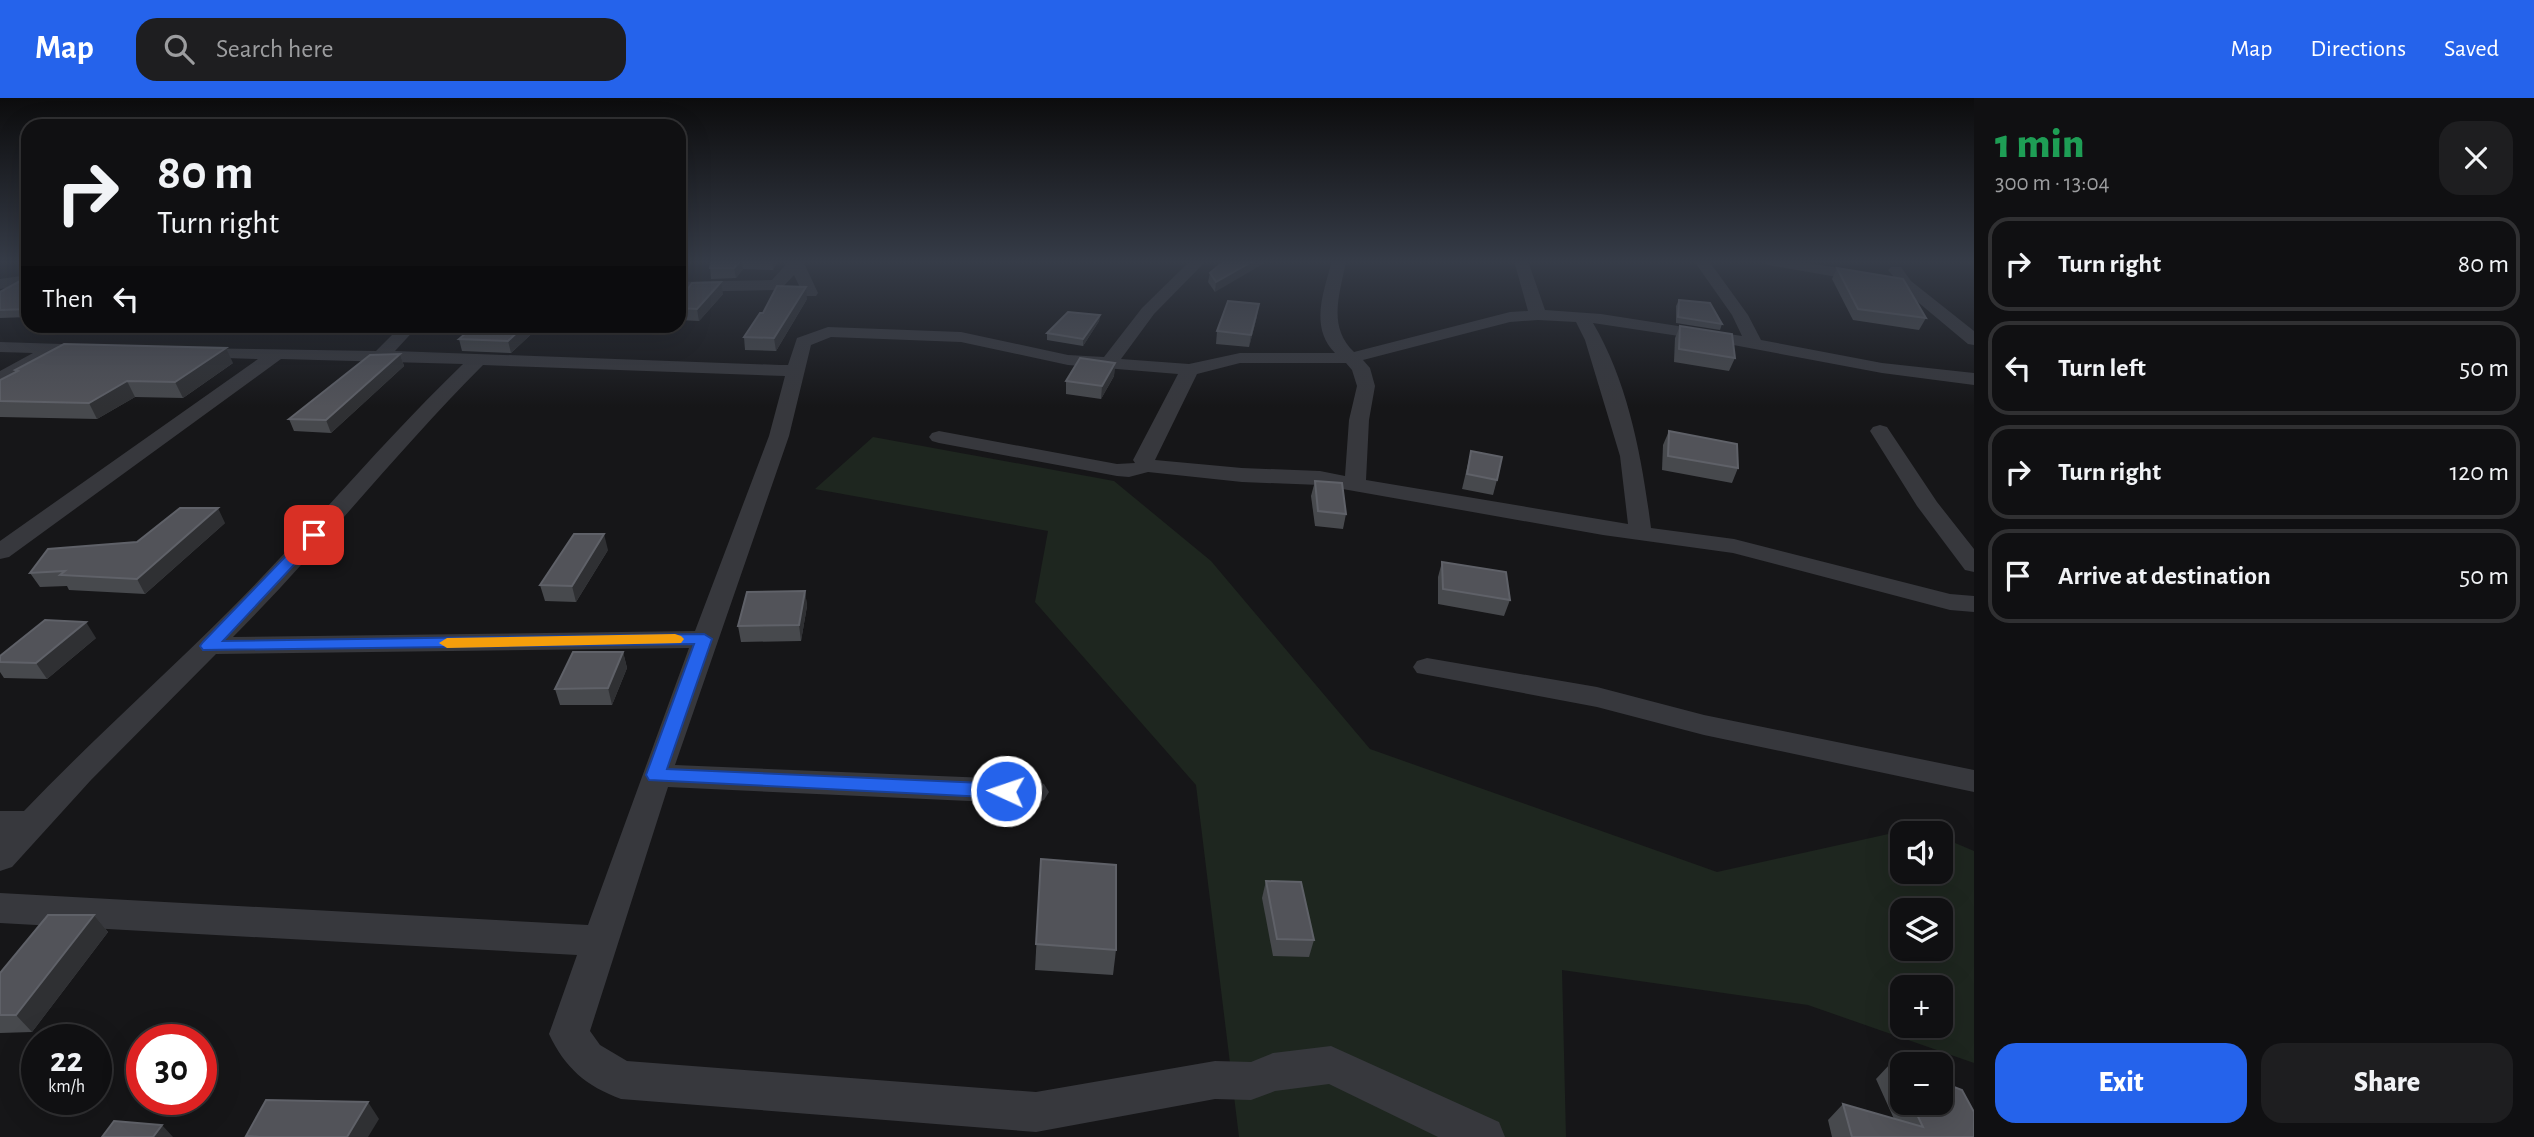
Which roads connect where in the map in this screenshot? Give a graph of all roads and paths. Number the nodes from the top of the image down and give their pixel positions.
1 (1150, 309) edge
2 (1328, 309) edge
3 (1536, 309) edge
4 (1736, 309) edge
5 (1937, 309) edge
6 (1538, 315) junction
7 (1582, 319) junction
8 (403, 333) edge
9 (1974, 340) edge
10 (1753, 342) junction
11 (0, 347) edge
12 (55, 348) junction
13 (106, 350) edge
14 (181, 352) edge
15 (275, 355) junction
16 (381, 356) junction
17 (1350, 358) junction
18 (478, 360) junction
19 (1109, 363) junction
20 (796, 370) junction
21 (1190, 370) junction
22 (0, 379) edge
23 (1974, 379) edge
24 (1880, 431) dead end
25 (939, 437) dead end
26 (1148, 466) junction
27 (1355, 483) junction
28 (1640, 531) junction
29 (0, 552) edge
30 (1974, 565) edge
31 (1974, 604) edge
32 (704, 639) junction
33 (209, 646) junction
34 (1427, 667) dead end
35 (656, 775) junction
36 (1974, 782) edge
37 (1033, 792) dead end
38 (16, 823) edge
39 (0, 858) edge
40 (0, 908) edge
41 (600, 941) junction
42 (1484, 1137) edge

1 - 19 street
2 - 17 street
3 - 6 street
4 - 10 street
5 - 9 street
6 - 7 street
6 - 17 street
7 - 10 street
7 - 28 street
8 - 16 street
10 - 23 street
11 - 12 street
12 - 13 street
12 - 22 street
14 - 15 street
15 - 16 street
15 - 29 street
16 - 18 street
17 - 21 street
17 - 27 street
18 - 20 street
18 - 33 street
19 - 20 street
19 - 21 street
20 - 32 street
21 - 26 street
24 - 30 street
25 - 26 street
26 - 27 street
27 - 28 street
28 - 31 street
32 - 33 street
32 - 35 street
33 - 38 street
34 - 36 street
35 - 37 street
35 - 41 street
38 - 39 street
40 - 41 street
41 - 42 street

